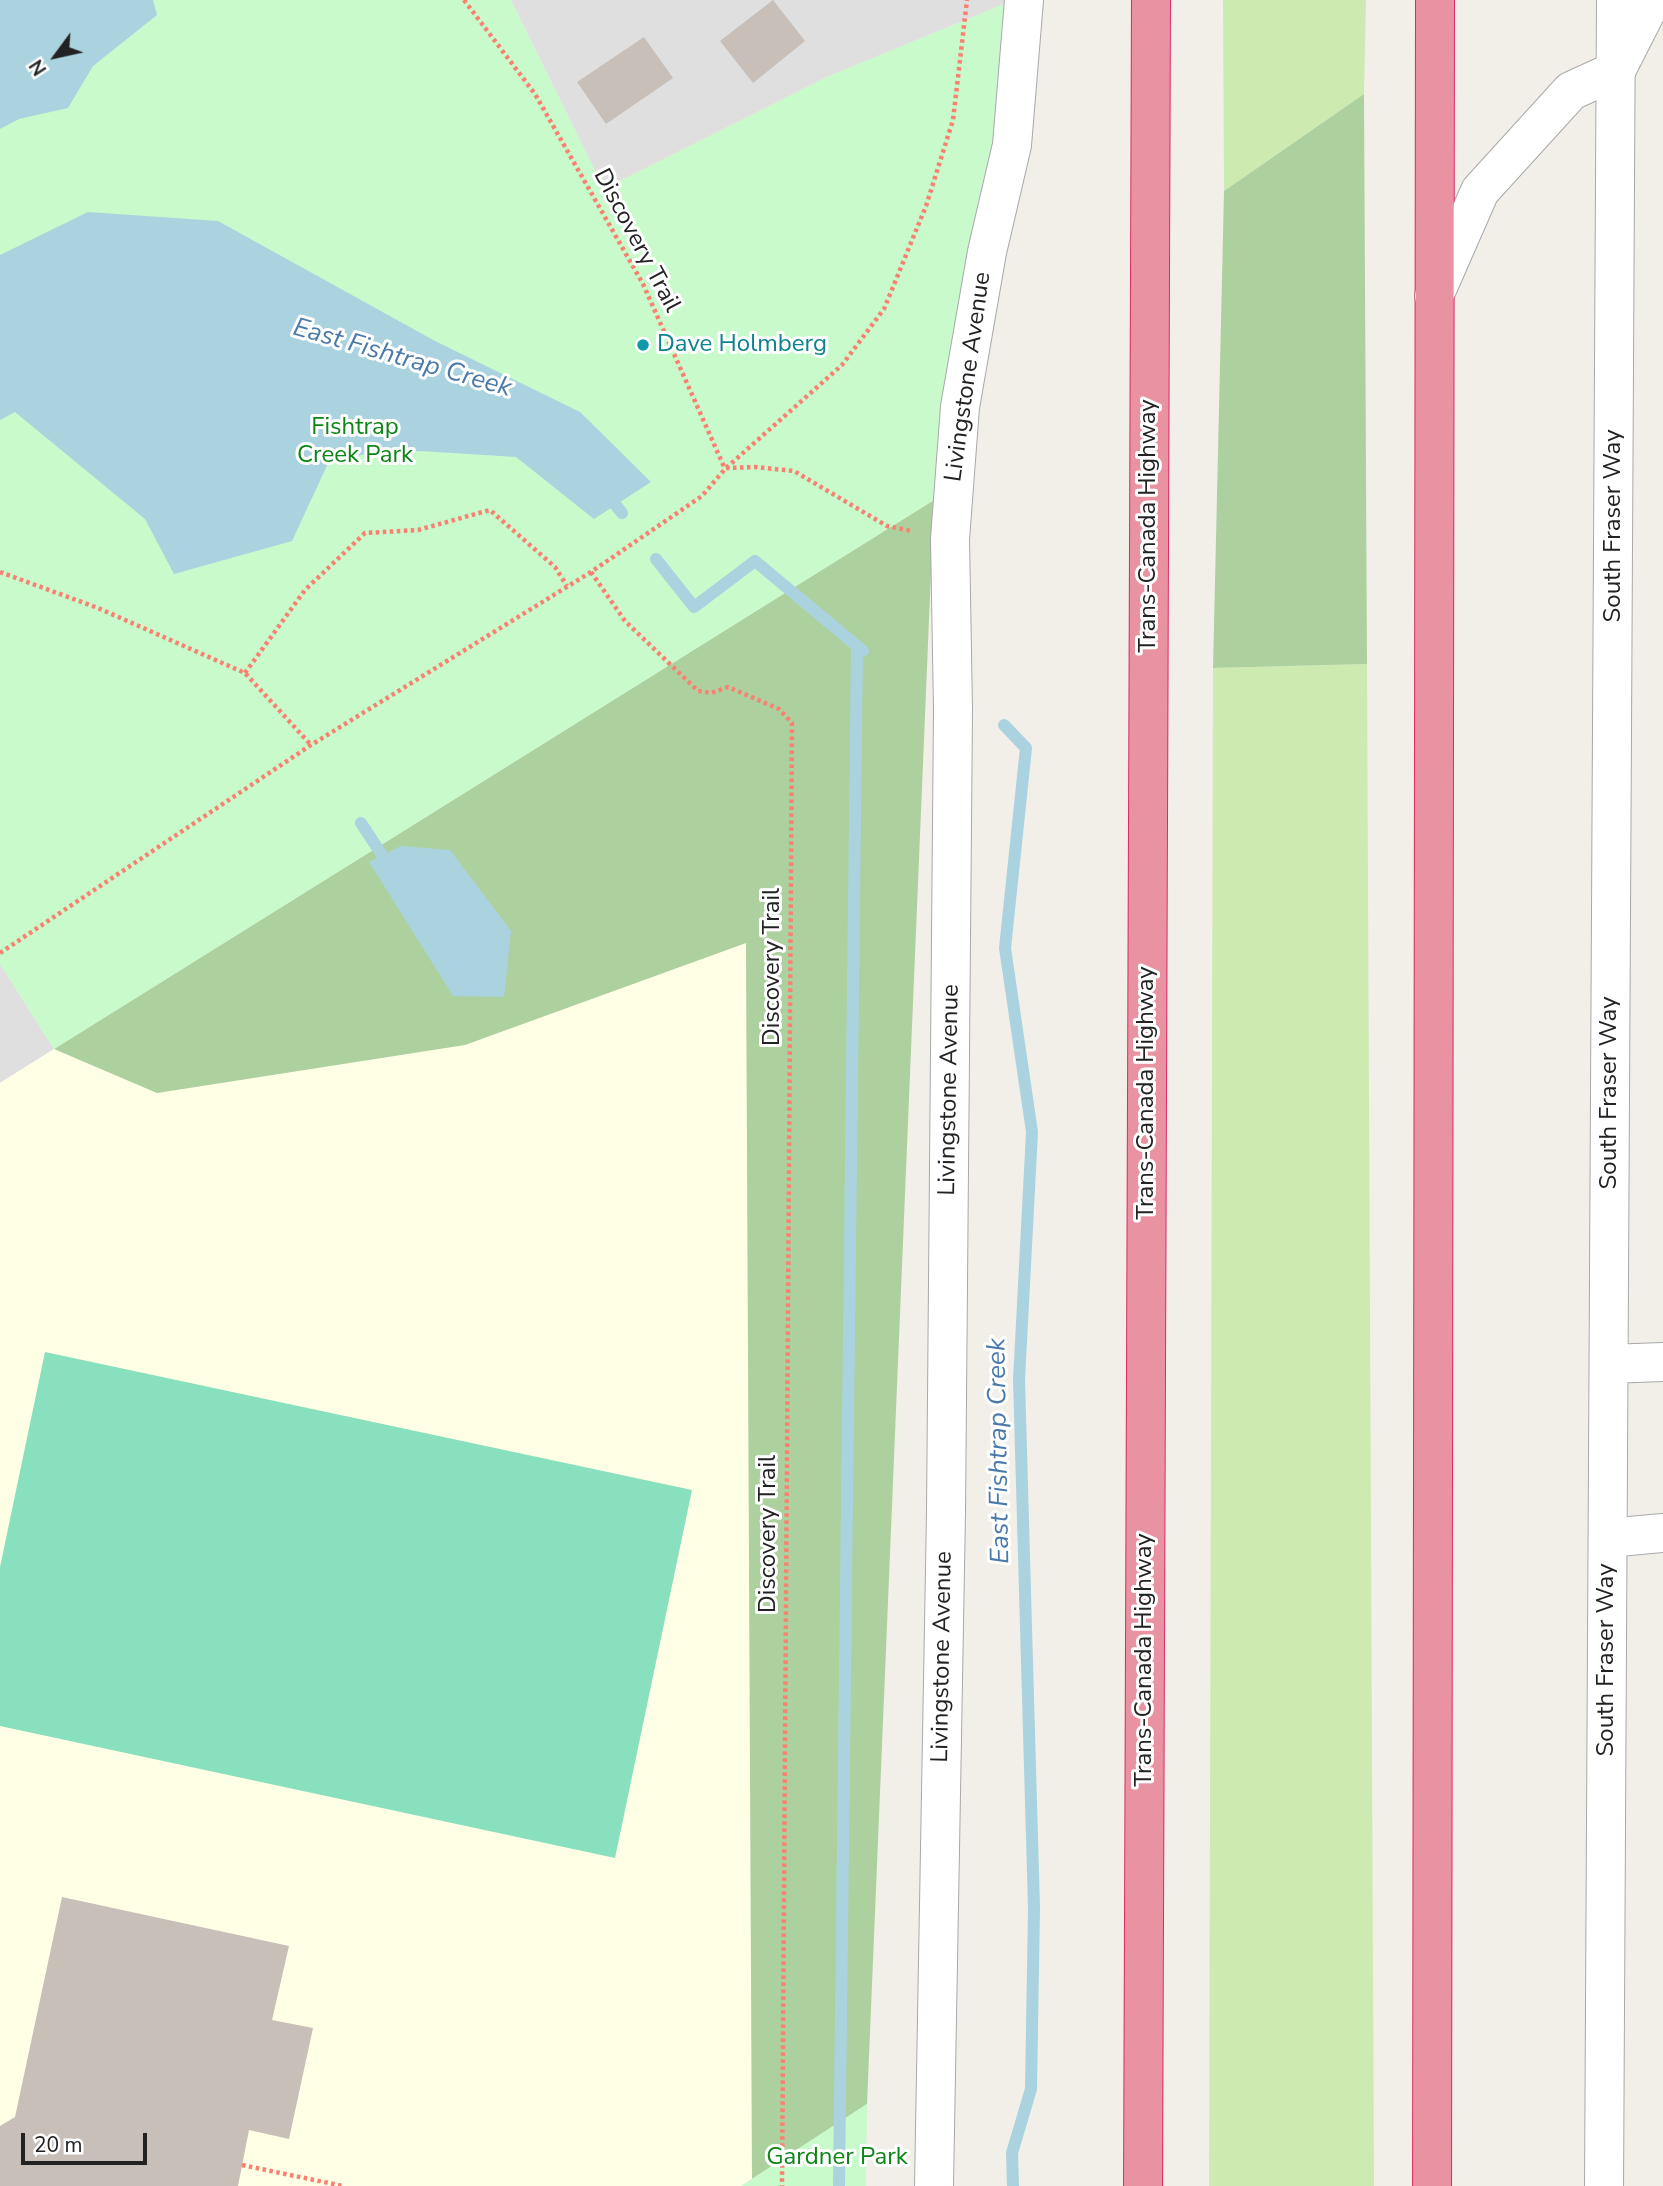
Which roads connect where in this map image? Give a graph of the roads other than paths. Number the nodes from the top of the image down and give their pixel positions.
1 (1024, 0) edge
2 (1151, 0) edge
3 (1435, 0) edge
4 (1616, 0) edge
5 (1652, 0) edge
6 (1617, 70) junction
7 (1434, 296) junction
8 (1663, 1362) edge
9 (1609, 1364) junction
10 (1663, 1533) edge
11 (1608, 1538) junction
12 (934, 2186) edge
13 (1143, 2186) edge
14 (1432, 2186) edge
15 (1604, 2186) edge

1 - 12 street, Livingstone Avenue
2 - 13 highway, Trans-Canada Highway
3 - 7 highway
4 - 6 street, South Fraser Way
5 - 6 street
6 - 7 street
6 - 9 street, South Fraser Way
7 - 14 highway
8 - 9 street
9 - 11 street, South Fraser Way
10 - 11 street
11 - 15 street, South Fraser Way

